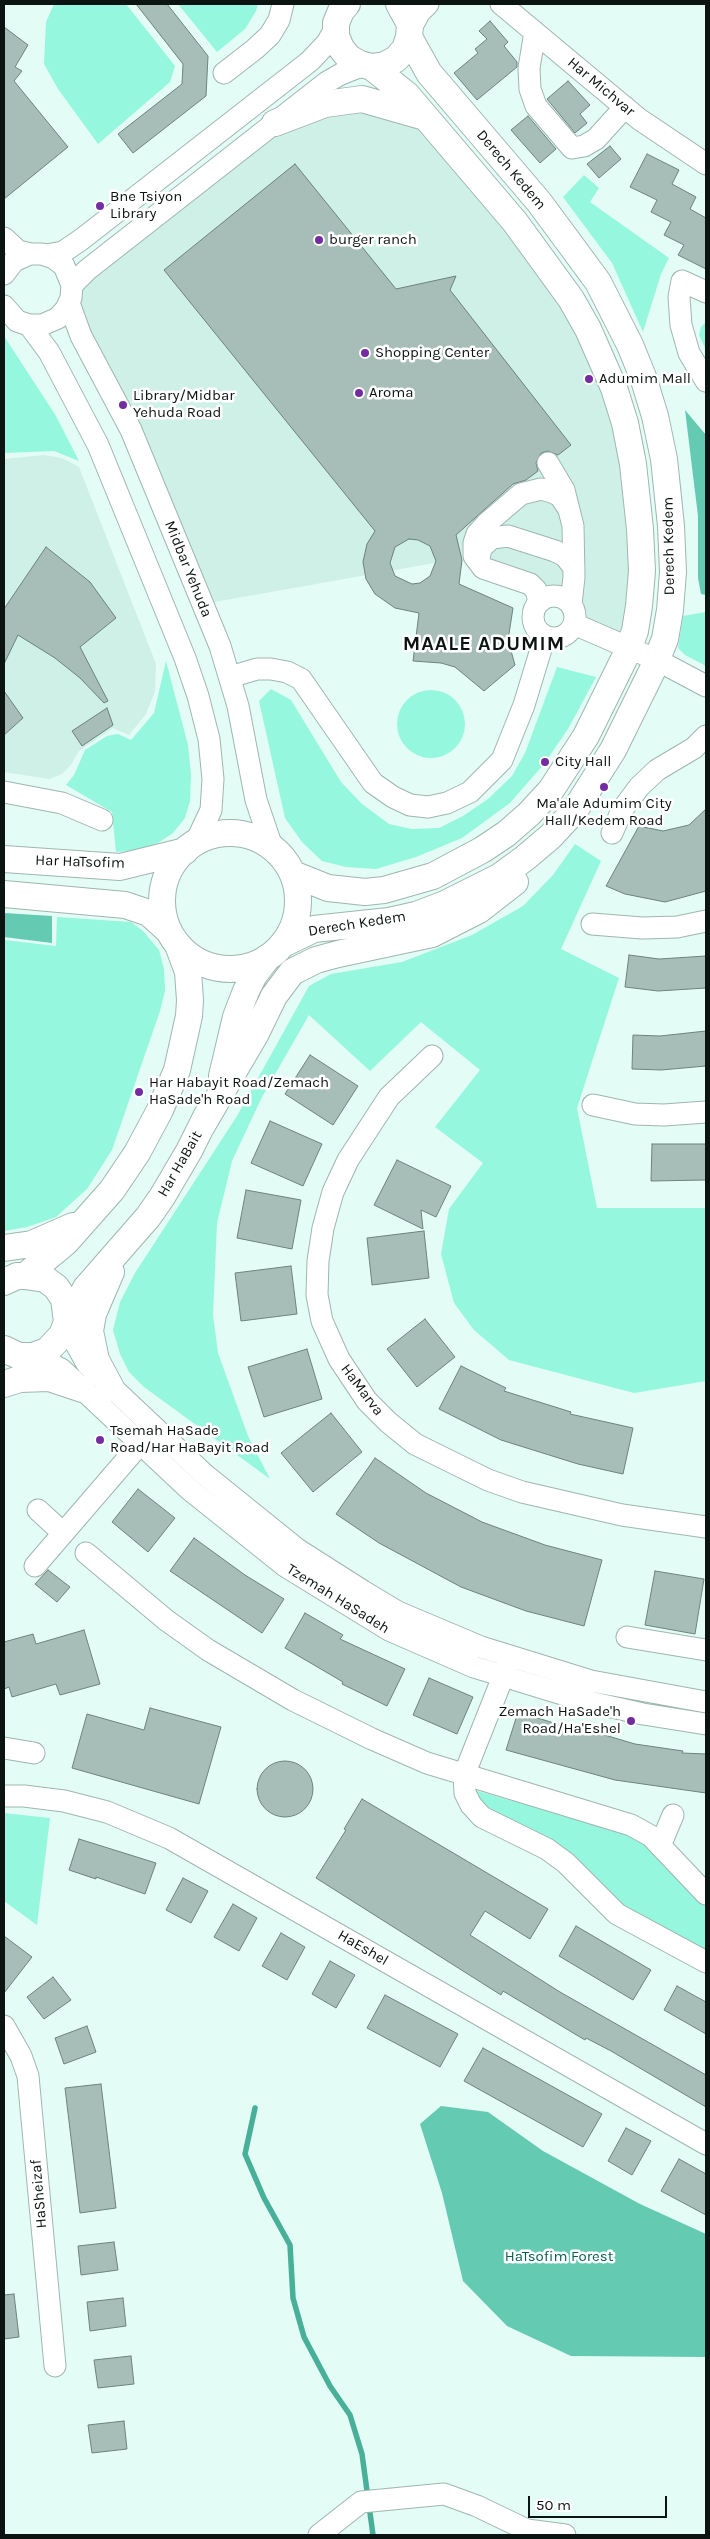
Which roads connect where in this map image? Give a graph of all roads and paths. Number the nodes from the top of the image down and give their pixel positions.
1 (283, 4) edge
2 (399, 4) edge
3 (428, 4) edge
4 (501, 4) edge
5 (338, 15) edge
6 (535, 32) junction
7 (409, 33) junction
8 (368, 66) junction
9 (224, 72) dead end
10 (625, 107) junction
11 (426, 117) junction
12 (275, 122) junction
13 (706, 164) edge
14 (4, 238) edge
15 (38, 254) junction
16 (4, 274) edge
17 (706, 292) edge
18 (71, 294) junction
19 (4, 306) edge
20 (29, 325) junction
21 (706, 381) edge
22 (548, 463) dead end
23 (568, 508) junction
24 (483, 568) junction
25 (574, 568) junction
26 (540, 602) junction
27 (571, 604) junction
28 (574, 624) junction
29 (545, 636) junction
30 (628, 648) junction
31 (657, 660) junction
32 (230, 677) junction
33 (706, 686) edge
34 (706, 736) edge
35 (4, 792) edge
36 (102, 820) dead end
37 (564, 823) junction
38 (612, 833) dead end
39 (190, 846) junction
40 (272, 847) junction
41 (4, 859) edge
42 (293, 874) junction
43 (4, 894) edge
44 (706, 921) edge
45 (592, 924) dead end
46 (174, 938) junction
47 (275, 951) junction
48 (432, 1056) dead end
49 (592, 1105) dead end
50 (706, 1112) edge
51 (200, 1129) junction
52 (93, 1213) junction
53 (126, 1242) junction
54 (4, 1248) edge
55 (12, 1277) edge
56 (66, 1324) junction
57 (16, 1357) edge
58 (4, 1384) edge
59 (111, 1388) junction
60 (82, 1389) junction
61 (140, 1444) junction
62 (38, 1510) dead end
63 (706, 1527) edge
64 (63, 1533) junction
65 (86, 1553) dead end
66 (35, 1566) dead end
67 (627, 1637) dead end
68 (706, 1650) edge
69 (511, 1657) junction
70 (504, 1676) junction
71 (706, 1702) edge
72 (706, 1724) edge
73 (4, 1748) edge
74 (34, 1753) dead end
75 (464, 1775) junction
76 (4, 1796) edge
77 (672, 1815) dead end
78 (660, 1846) junction
79 (706, 1894) edge
80 (706, 1962) edge
81 (4, 2026) edge
82 (706, 2144) edge
83 (55, 2366) dead end
84 (319, 2535) edge
85 (565, 2535) edge

1 - 9 street
2 - 7 main road, Derech Kedem
3 - 7 street
4 - 6 street, Har Michvar
5 - 8 main road, Derech Kedem
5 - 15 street
6 - 10 street, Har Michvar
6 - 10 street
7 - 8 main road
7 - 31 main road, Derech Kedem
8 - 11 main road, Derech Kedem
8 - 12 street
10 - 13 street, Har Michvar
11 - 12 main road
11 - 30 main road, Derech Kedem
12 - 18 street
14 - 15 street
15 - 16 street
15 - 18 street, Midbar Yehuda
17 - 21 street
18 - 20 street
18 - 32 street, Midbar Yehuda
19 - 20 street
20 - 39 street
22 - 23 street
23 - 24 street
23 - 25 street
24 - 25 street
24 - 26 street
25 - 27 street
26 - 27 street
26 - 29 street
27 - 28 street
28 - 29 street
28 - 30 street
29 - 32 street
30 - 31 street
30 - 42 main road, Derech Kedem
31 - 33 street
31 - 37 main road, Derech Kedem
32 - 40 street, Midbar Yehuda
34 - 38 street
35 - 36 street
37 - 47 main road, Derech Kedem
37 - 51 main road
39 - 40 main road
39 - 41 main road, Har HaTsofim
39 - 46 main road
40 - 42 main road
42 - 47 main road
43 - 46 main road
44 - 45 street
46 - 47 main road
46 - 52 main road
47 - 51 main road, Har HaBait
48 - 63 street, HaMarva
49 - 50 street
51 - 53 main road, Har HaBait
52 - 54 main road
52 - 55 main road
53 - 56 main road, Har HaBait
53 - 59 main road
55 - 56 main road
56 - 57 main road, Har HaBait
56 - 59 street, Tzemah HaSadeh
57 - 60 street, Tzemah HaSadeh
58 - 60 main road
59 - 69 street, Tzemah HaSadeh
60 - 61 street, Tzemah HaSadeh
61 - 64 street
61 - 70 street, Tzemah HaSadeh
62 - 64 street
64 - 66 street
65 - 75 street
67 - 68 street
69 - 70 street
69 - 71 street, Tzemah HaSadeh
70 - 72 street, Tzemah HaSadeh
70 - 75 street
73 - 74 street
75 - 78 street
75 - 80 street
76 - 82 street, HaEshel
77 - 78 street
78 - 79 street
81 - 83 street, HaSheizaf
84 - 85 street

